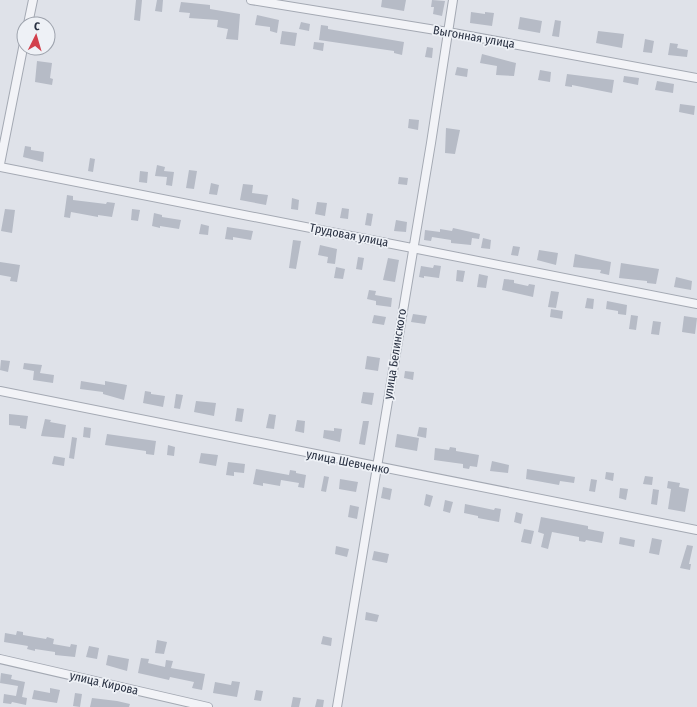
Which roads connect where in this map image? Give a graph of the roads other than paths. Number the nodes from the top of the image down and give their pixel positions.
1 (33, 0) edge
2 (251, 0) edge
3 (452, 0) edge
4 (30, 16) edge
5 (448, 32) junction
6 (21, 56) edge
7 (697, 78) edge
8 (0, 166) edge
9 (413, 247) junction
10 (697, 304) edge
11 (0, 391) edge
12 (376, 467) junction
13 (697, 530) edge
14 (0, 659) edge
15 (208, 707) edge
16 (337, 707) edge

1 - 4 street
2 - 5 street, Выгонная улица
3 - 5 street, улица Белинского
5 - 7 street, Выгонная улица
5 - 9 street, улица Белинского
6 - 8 street
8 - 9 street, Трудовая улица
9 - 10 street, Трудовая улица
9 - 12 street, улица Белинского
11 - 12 street, улица Шевченко
12 - 13 street, улица Шевченко
12 - 16 street, улица Белинского
14 - 15 street, улица Кирова

